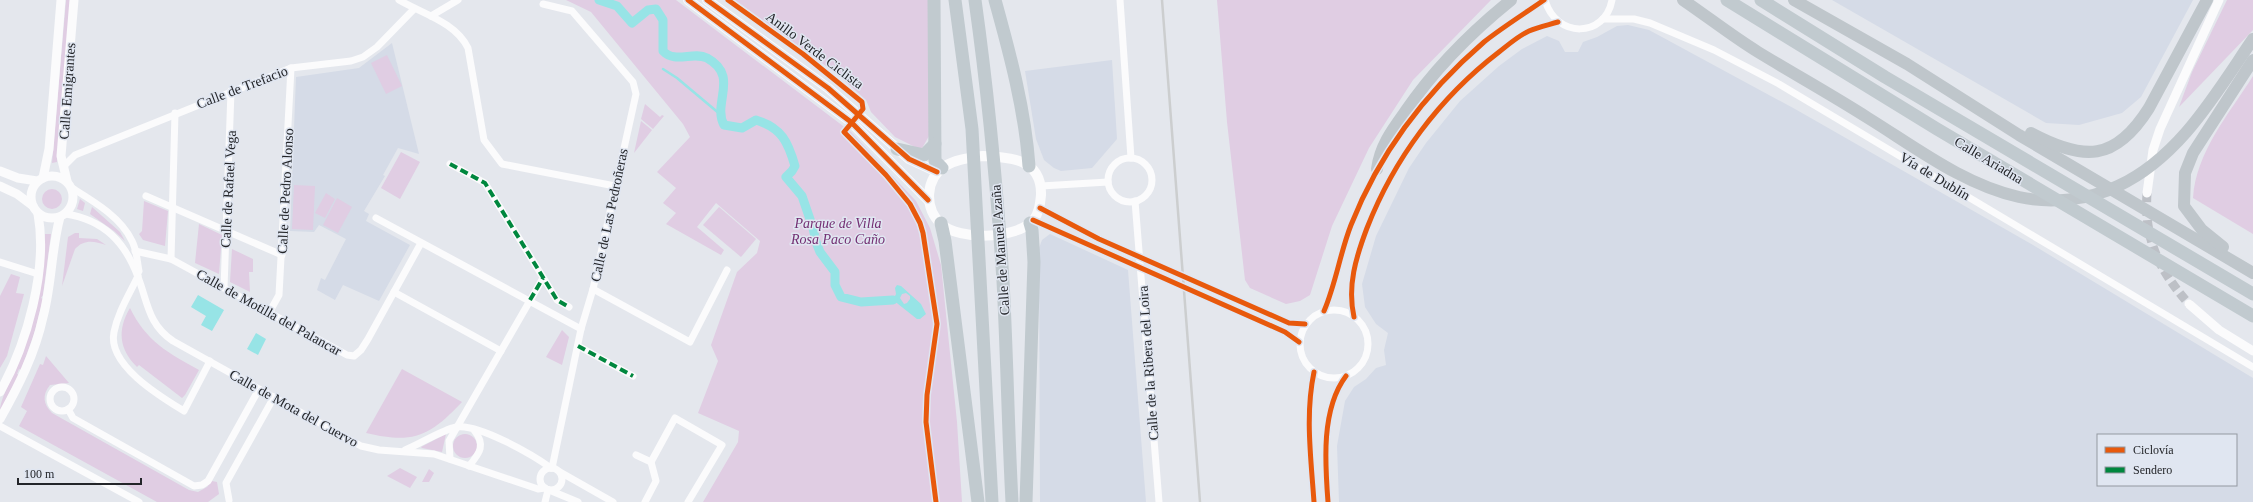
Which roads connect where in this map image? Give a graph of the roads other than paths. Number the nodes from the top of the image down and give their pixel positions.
1 (61, 0) edge
2 (74, 0) edge
3 (399, 0) edge
4 (458, 0) edge
5 (707, 0) edge
6 (934, 0) edge
7 (955, 0) edge
8 (975, 0) edge
9 (995, 0) edge
10 (998, 0) edge
11 (1120, 0) edge
12 (1510, 0) edge
13 (1544, 0) edge
14 (1612, 0) edge
15 (1683, 0) edge
16 (1727, 0) edge
17 (1761, 0) edge
18 (1794, 0) edge
19 (1807, 0) edge
20 (2207, 0) edge
21 (2219, 0) edge
22 (692, 1) edge
23 (543, 4) dead end
24 (414, 9) junction
25 (431, 16) junction
26 (1604, 18) junction
27 (1558, 22) junction
28 (1837, 23) junction
29 (2253, 39) edge
30 (1010, 52) junction
31 (2253, 60) edge
32 (291, 68) junction
33 (1945, 87) junction
34 (231, 91) junction
35 (175, 113) junction
36 (935, 144) junction
37 (897, 149) junction
38 (1130, 158) junction
39 (1024, 163) junction
40 (450, 164) dead end
41 (64, 166) junction
42 (942, 169) junction
43 (1377, 169) junction
44 (0, 171) edge
45 (40, 179) junction
46 (1108, 182) junction
47 (69, 184) junction
48 (0, 186) edge
49 (614, 186) junction
50 (1041, 186) junction
51 (2147, 193) tunnel mouth
52 (146, 196) dead end
53 (928, 200) junction
54 (1135, 201) junction
55 (1040, 208) junction
56 (174, 209) junction
57 (35, 210) junction
58 (63, 216) junction
59 (376, 218) dead end
60 (1029, 223) junction
61 (946, 226) junction
62 (226, 232) junction
63 (421, 242) junction
64 (135, 251) junction
65 (282, 255) junction
66 (171, 259) junction
67 (0, 262) edge
68 (2253, 266) edge
69 (727, 270) dead end
70 (2253, 273) edge
71 (38, 274) junction
72 (138, 276) junction
73 (544, 278) junction
74 (141, 287) junction
75 (224, 288) junction
76 (592, 289) junction
77 (394, 292) junction
78 (2253, 294) edge
79 (530, 300) junction
80 (2189, 304) tunnel mouth
81 (569, 307) dead end
82 (1324, 311) junction
83 (269, 313) junction
84 (2253, 316) edge
85 (1354, 317) junction
86 (1305, 324) junction
87 (581, 329) junction
88 (1299, 342) junction
89 (578, 346) junction
90 (501, 351) junction
91 (2253, 351) edge
92 (210, 361) junction
93 (2253, 367) edge
94 (1314, 372) junction
95 (633, 376) dead end
96 (1346, 376) junction
97 (259, 389) junction
98 (0, 392) edge
99 (274, 397) junction
100 (68, 409) dead end
101 (0, 419) edge
102 (0, 426) edge
103 (457, 427) junction
104 (474, 430) junction
105 (403, 450) junction
106 (636, 455) dead end
107 (450, 459) junction
108 (651, 462) junction
109 (469, 466) junction
110 (552, 468) junction
111 (559, 472) junction
112 (547, 489) junction
113 (1315, 500) edge
114 (229, 501) edge
115 (139, 502) edge
116 (545, 502) edge
117 (578, 502) edge
118 (614, 502) edge
119 (645, 502) edge
120 (688, 502) edge
121 (978, 502) edge
122 (992, 502) edge
123 (1012, 502) edge
124 (1026, 502) edge
125 (1159, 502) edge
126 (1328, 502) edge

1 - 45 street, Calle Emigrantes
2 - 41 street, Calle Emigrantes
3 - 24 street
4 - 25 street
5 - 37 main road
6 - 36 highway
7 - 122 highway, Calle de Manuel Azaña
8 - 123 highway, Calle de Manuel Azaña
9 - 30 highway
10 - 30 street
11 - 38 street
12 - 43 highway
13 - 27 street
13 - 43 street
14 - 26 street
15 - 29 highway
16 - 84 highway, Calle Ariadna
17 - 78 highway, Calle Ariadna
18 - 28 highway
19 - 28 highway
20 - 33 highway
21 - 51 street
22 - 53 main road
23 - 49 street, Calle de Las Pedroñeras
24 - 25 street
24 - 32 street, Calle de Trefacio
25 - 49 street
26 - 27 street
26 - 93 street, Vía de Dublín
27 - 85 street
28 - 33 highway
30 - 39 highway
31 - 68 highway
32 - 34 street, Calle de Trefacio
32 - 65 street, Calle de Pedro Alonso
33 - 70 highway
34 - 35 street, Calle de Trefacio
34 - 62 street, Calle de Rafael Vega
35 - 41 street, Calle de Trefacio
35 - 56 street
36 - 37 highway
36 - 42 highway
37 - 42 main road
38 - 46 street
38 - 54 street
39 - 42 main road
39 - 50 main road
40 - 73 street
41 - 47 street, Calle Emigrantes
42 - 53 main road
43 - 82 street
44 - 45 street
45 - 47 street
45 - 57 street
46 - 50 street
46 - 54 street
47 - 58 street
47 - 64 street, Calle de Mota del Cuervo
48 - 57 street
49 - 76 street, Calle de Las Pedroñeras
50 - 55 main road
52 - 56 street
53 - 61 main road
54 - 125 street, Calle de la Ribera del Loira
55 - 60 main road
55 - 86 street
56 - 62 street
56 - 66 street
57 - 58 street
57 - 71 street
58 - 72 street, Calle de Mota del Cuervo
58 - 101 street
59 - 63 street
60 - 61 main road
60 - 88 street
60 - 124 highway
61 - 121 highway
62 - 65 street
62 - 75 street, Calle de Rafael Vega
63 - 77 street, Calle de Motilla del Palancar
63 - 79 street
64 - 66 street, Calle de Motilla del Palancar
64 - 74 street, Calle de Mota del Cuervo
65 - 83 street, Calle de Pedro Alonso
66 - 75 street, Calle de Motilla del Palancar
67 - 71 street
69 - 76 street
71 - 98 street
72 - 74 street, Calle de Mota del Cuervo
72 - 92 street
73 - 79 street
73 - 81 street
74 - 92 street, Calle de Mota del Cuervo
75 - 83 street, Calle de Motilla del Palancar
76 - 87 street, Calle de Las Pedroñeras
77 - 83 street, Calle de Motilla del Palancar
77 - 90 street
79 - 87 street
79 - 90 street
80 - 91 street
82 - 85 street
82 - 86 street
85 - 96 street
86 - 88 street
87 - 89 street, Calle de Las Pedroñeras
88 - 94 street
89 - 95 street
89 - 110 street, Calle de Las Pedroñeras
90 - 103 street
92 - 97 street, Calle de Mota del Cuervo
94 - 96 street
94 - 113 street
96 - 126 street
97 - 99 street, Calle de Mota del Cuervo
97 - 100 street
99 - 105 street, Calle de Mota del Cuervo
99 - 114 street
102 - 115 street
103 - 104 street
103 - 105 street, Calle de Mota del Cuervo
103 - 107 street
104 - 109 street
104 - 110 street
105 - 107 street, Calle de Mota del Cuervo
106 - 108 street
107 - 109 street, Calle de Mota del Cuervo
108 - 119 street
108 - 120 street
109 - 112 street, Calle de Mota del Cuervo
110 - 111 street
110 - 112 street
111 - 112 street
111 - 118 street
112 - 116 street
112 - 117 street, Calle de Mota del Cuervo

